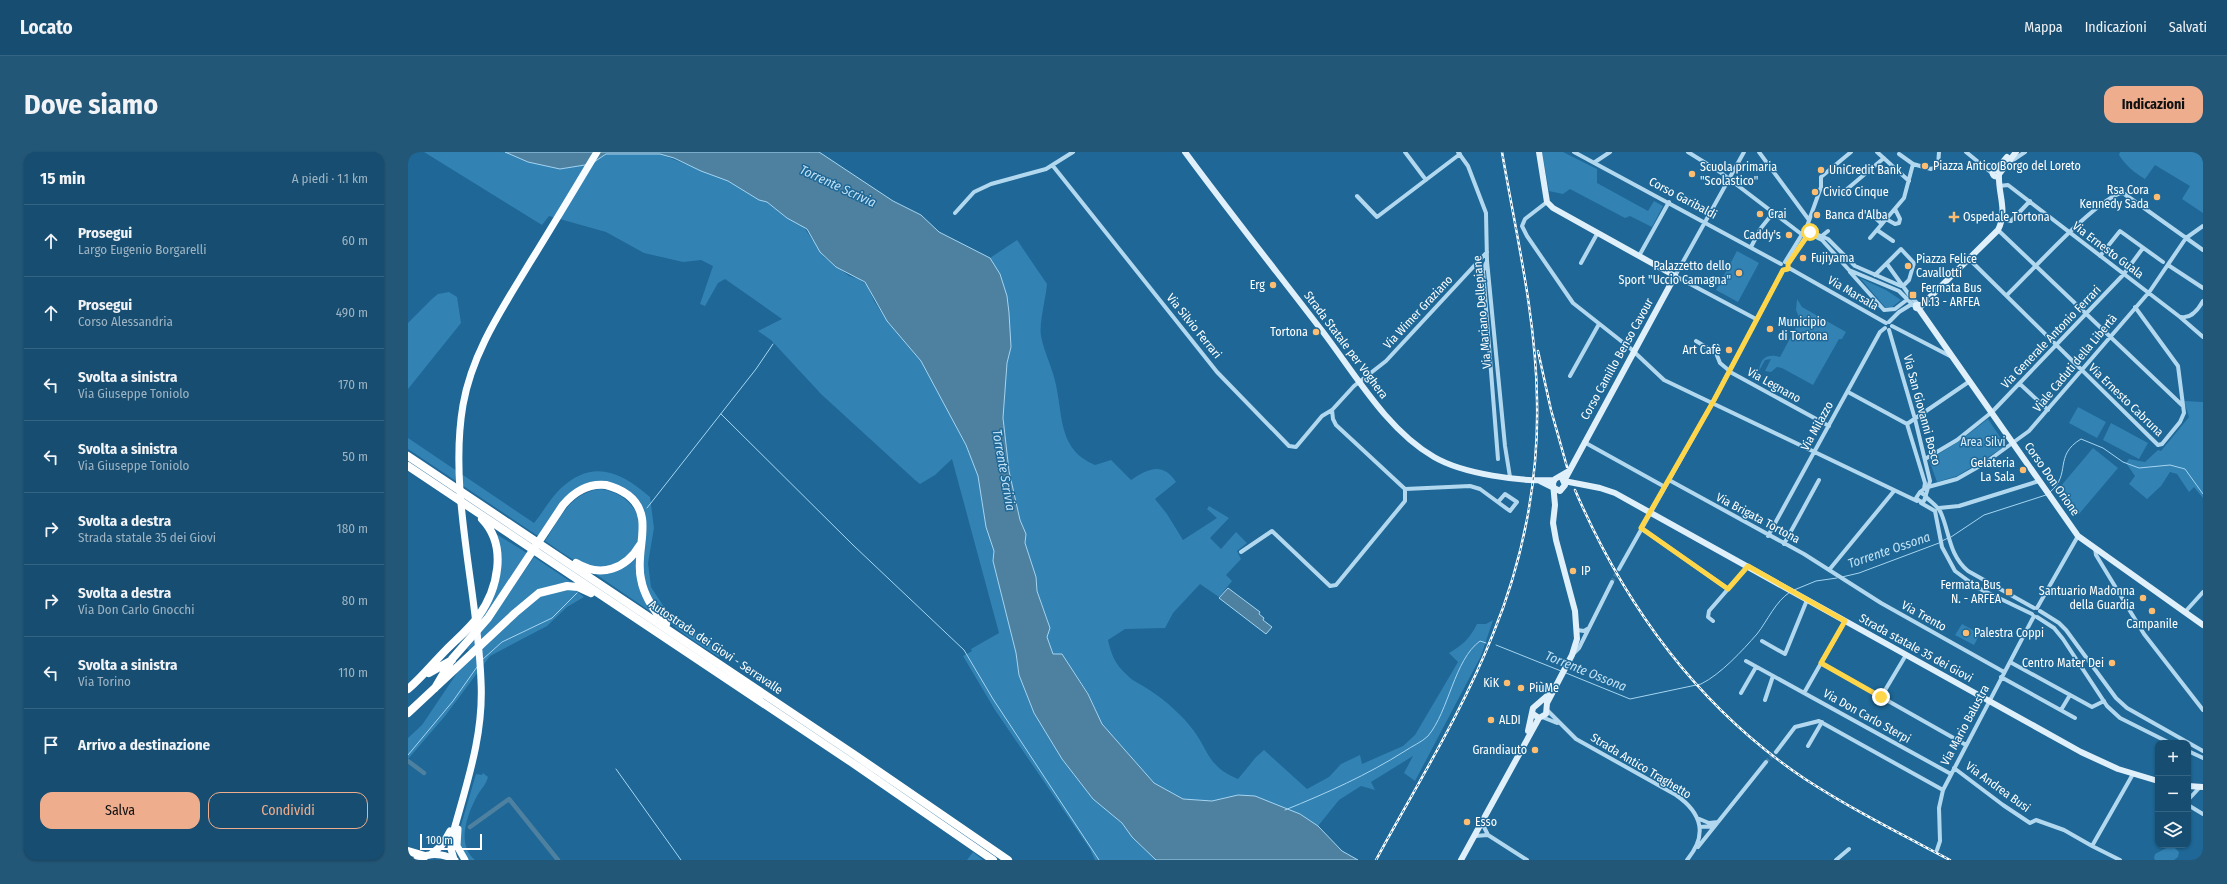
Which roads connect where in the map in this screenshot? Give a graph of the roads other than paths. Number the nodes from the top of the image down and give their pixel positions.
1 (597, 152) edge
2 (1185, 152) edge
3 (1405, 152) edge
4 (1539, 152) edge
5 (1574, 152) edge
6 (1610, 152) edge
7 (1689, 152) edge
8 (1744, 152) edge
9 (1759, 152) edge
10 (1851, 152) edge
11 (1877, 152) edge
12 (1939, 152) edge
13 (1966, 152) edge
14 (2012, 152) edge
15 (2016, 152) edge
16 (2025, 152) edge
17 (1069, 153) edge
18 (1459, 153) edge
19 (1899, 154) dead end
20 (1884, 158) junction
21 (1595, 162) junction
22 (1913, 164) junction
23 (1053, 166) junction
24 (2003, 167) junction
25 (1996, 173) junction
26 (1729, 178) junction
27 (1426, 180) junction
28 (1909, 182) junction
29 (1999, 184) junction
30 (1840, 195) dead end
31 (1357, 196) dead end
32 (2030, 201) junction
33 (1547, 202) junction
34 (1669, 202) junction
35 (1895, 209) junction
36 (955, 213) dead end
37 (1774, 213) junction
38 (1873, 216) dead end
39 (1886, 219) junction
40 (1809, 220) junction
41 (2002, 221) junction
42 (1705, 222) junction
43 (1882, 224) junction
44 (2203, 226) edge
45 (1877, 230) junction
46 (1998, 230) junction
47 (1808, 231) junction
48 (1828, 231) dead end
49 (2069, 233) junction
50 (1597, 234) junction
51 (1823, 235) junction
52 (1802, 236) junction
53 (1870, 238) dead end
54 (2186, 238) junction
55 (1893, 241) dead end
56 (1751, 246) junction
57 (2143, 248) junction
58 (2203, 250) edge
59 (1487, 252) junction
60 (1639, 256) junction
61 (2100, 256) junction
62 (1969, 259) junction
63 (1487, 261) junction
64 (2163, 262) dead end
65 (1582, 263) dead end
66 (1887, 264) junction
67 (1786, 265) junction
68 (2168, 265) junction
69 (2037, 267) junction
70 (1849, 270) junction
71 (2123, 274) junction
72 (1875, 275) junction
73 (1675, 276) junction
74 (1902, 288) junction
75 (2203, 288) edge
76 (2148, 293) junction
77 (2007, 295) junction
78 (1908, 299) junction
79 (2203, 301) edge
80 (1917, 306) junction
81 (2135, 308) junction
82 (2085, 315) junction
83 (2180, 317) junction
84 (1756, 320) junction
85 (1599, 324) junction
86 (1888, 326) junction
87 (2203, 337) edge
88 (2109, 338) junction
89 (1696, 341) dead end
90 (2056, 346) junction
91 (1633, 352) junction
92 (1950, 356) junction
93 (2081, 370) junction
94 (1729, 371) junction
95 (1570, 376) dead end
96 (1970, 381) junction
97 (1360, 382) junction
98 (2020, 384) junction
99 (1848, 392) junction
100 (1713, 402) junction
101 (2183, 406) junction
102 (1332, 410) junction
103 (2048, 410) junction
104 (1992, 412) junction
105 (1915, 419) junction
106 (1907, 424) junction
107 (1829, 426) junction
108 (1584, 442) junction
109 (2014, 443) junction
110 (1815, 452) junction
111 (408, 456) edge
112 (1925, 458) junction
113 (1498, 459) dead end
114 (408, 466) edge
115 (1510, 477) junction
116 (1538, 480) junction
117 (1561, 480) junction
118 (1669, 480) junction
119 (1819, 480) dead end
120 (2039, 481) junction
121 (1581, 484) junction
122 (1665, 487) junction
123 (1928, 487) junction
124 (1554, 488) junction
125 (1405, 489) junction
126 (1562, 490) junction
127 (1894, 491) junction
128 (1920, 492) junction
129 (1926, 496) junction
130 (1498, 502) junction
131 (1919, 502) junction
132 (1555, 505) junction
133 (1939, 508) junction
134 (473, 510) junction
135 (1641, 528) junction
136 (524, 533) junction
137 (1768, 536) junction
138 (2078, 536) junction
139 (642, 542) junction
140 (1784, 544) junction
141 (2095, 548) junction
142 (1241, 552) dead end
143 (1748, 566) junction
144 (1619, 569) tunnel mouth
145 (1829, 570) junction
146 (1836, 575) joint
147 (1983, 580) junction
148 (1612, 582) tunnel mouth
149 (1978, 588) junction
150 (1728, 589) junction
151 (2203, 592) edge
152 (2013, 596) junction
153 (1807, 600) junction
154 (2010, 603) junction
155 (620, 608) junction
156 (2037, 609) junction
157 (2185, 612) junction
158 (2034, 616) junction
159 (1713, 621) dead end
160 (1845, 621) junction
161 (2203, 625) edge
162 (1589, 627) junction
163 (1577, 630) junction
164 (676, 635) junction
165 (1762, 641) dead end
166 (478, 647) junction
167 (1572, 655) junction
168 (1906, 655) junction
169 (452, 659) junction
170 (1746, 661) dead end
171 (2010, 662) junction
172 (1821, 663) junction
173 (1756, 667) junction
174 (2004, 672) junction
175 (1773, 676) junction
176 (421, 677) junction
177 (2001, 677) junction
178 (436, 688) junction
179 (408, 689) edge
180 (1552, 691) junction
181 (1741, 693) dead end
182 (1804, 693) junction
183 (2070, 695) junction
184 (1881, 697) junction
185 (1765, 700) dead end
186 (2104, 701) junction
187 (1989, 702) junction
188 (1539, 704) junction
189 (1546, 709) junction
190 (2062, 710) junction
191 (2203, 710) edge
192 (408, 713) edge
193 (1533, 714) junction
194 (1541, 718) junction
195 (2075, 718) dead end
196 (1822, 722) junction
197 (1560, 725) junction
198 (2164, 740) edge
199 (1966, 745) junction
200 (1808, 746) dead end
201 (1521, 750) junction
202 (2203, 750) edge
203 (1776, 752) tunnel mouth
204 (2191, 752) edge
205 (2203, 758) edge
206 (474, 759) junction
207 (1766, 762) tunnel mouth
208 (1954, 768) junction
209 (1951, 774) junction
210 (2133, 774) junction
211 (2155, 780) edge
212 (2191, 786) edge
213 (2202, 787) edge
214 (1943, 790) junction
215 (2191, 797) edge
216 (461, 803) junction
217 (2191, 807) edge
218 (2203, 814) edge
219 (1697, 818) junction
220 (1719, 822) junction
221 (1482, 823) junction
222 (1700, 827) junction
223 (1488, 835) junction
224 (1475, 836) junction
225 (2092, 846) junction
226 (1849, 849) dead end
227 (408, 850) edge
228 (1937, 850) dead end
229 (1693, 853) junction
230 (428, 855) junction
231 (416, 860) edge
232 (454, 860) edge
233 (465, 860) edge
234 (993, 860) edge
235 (1008, 860) edge
236 (1461, 860) edge
237 (1528, 860) edge
238 (1687, 860) edge
239 (1836, 860) edge
240 (2120, 860) edge

1 - 166 main road
2 - 97 main road, Strada Statale per Voghera
3 - 27 street
4 - 33 main road
5 - 21 street, Corso Garibaldi
6 - 21 street
7 - 26 street
8 - 26 street, Corso Camillo Benso Cavour
9 - 40 street
10 - 40 street
11 - 20 street
12 - 22 street
13 - 25 street
14 - 25 main road
15 - 24 main road
16 - 24 street
17 - 23 street
18 - 27 street
18 - 59 street, Via Mariano Dellepiane
19 - 22 street
20 - 28 street
20 - 30 street
21 - 34 street, Corso Garibaldi
22 - 28 street
23 - 36 street
23 - 102 street, Via Silvio Ferrari
24 - 25 main road
25 - 29 main road
26 - 37 street
26 - 42 street, Corso Camillo Benso Cavour
27 - 31 street
28 - 35 street
29 - 32 street, Via Ernesto Guala
29 - 41 main road
32 - 41 street
32 - 49 street, Via Ernesto Guala
33 - 50 main road
33 - 85 street
34 - 42 street, Corso Garibaldi
34 - 60 street
35 - 39 street
35 - 39 street
37 - 52 street
37 - 56 street
38 - 43 street
39 - 43 street
40 - 47 street
41 - 46 main road
42 - 56 street, Corso Garibaldi
42 - 73 street, Corso Camillo Benso Cavour
43 - 45 street
44 - 54 street
45 - 53 street
45 - 55 street
46 - 62 main road
46 - 69 street
47 - 51 street
47 - 52 street
47 - 52 street
47 - 70 street
48 - 51 street
49 - 54 street
49 - 61 street, Via Ernesto Guala
49 - 69 street
50 - 60 main road
50 - 65 street
51 - 72 street
52 - 67 street
54 - 58 street
54 - 68 street, Viale Caduti della Libertà
56 - 67 street, Corso Garibaldi
57 - 61 street
57 - 64 street
57 - 71 street, Via Generale Antonio Ferrari
59 - 63 street, Via Mariano Dellepiane
59 - 97 street, Via Wimer Graziano
60 - 73 main road
61 - 71 street, Via Ernesto Guala
62 - 77 street, Via Ernesto Cabruna
62 - 80 main road
63 - 113 street
63 - 115 street, Via Mariano Dellepiane
66 - 72 street
66 - 74 street
66 - 74 street
67 - 84 street
67 - 86 street, Via Marsala
68 - 75 street
68 - 76 street, Viale Caduti della Libertà
69 - 77 street
69 - 82 street
70 - 74 street
70 - 78 street
71 - 76 street, Via Ernesto Guala
71 - 82 street, Via Generale Antonio Ferrari
72 - 74 street
73 - 84 street
73 - 91 main road, Corso Camillo Benso Cavour
74 - 78 street
74 - 80 street
76 - 81 street, Viale Caduti della Libertà
76 - 83 street, Via Ernesto Guala
77 - 90 street, Via Ernesto Cabruna
78 - 80 street
79 - 83 street
80 - 86 street, Via Milazzo
80 - 92 main road, Corso Don Orione
81 - 88 street, Viale Caduti della Libertà
81 - 101 street
82 - 88 street
82 - 90 street, Via Generale Antonio Ferrari
83 - 87 street, Via Ernesto Guala
84 - 94 street
85 - 91 street
85 - 95 street
86 - 92 street, Via Marsala
86 - 99 street, Via Milazzo
86 - 105 street, Via San Giovanni Bosco
88 - 93 street, Viale Caduti della Libertà
88 - 101 street
89 - 94 street, Via Legnano
90 - 93 street, Via Ernesto Cabruna
90 - 98 street, Via Generale Antonio Ferrari
91 - 100 street
91 - 108 main road, Corso Camillo Benso Cavour
92 - 96 main road, Corso Don Orione
93 - 101 street, Via Ernesto Cabruna
93 - 103 street, Viale Caduti della Libertà
94 - 100 street
94 - 107 street, Via Legnano
96 - 104 main road, Corso Don Orione
96 - 105 street
97 - 102 street, Via Wimer Graziano
97 - 115 main road, Strada Statale per Voghera
98 - 103 street
98 - 104 street, Via Generale Antonio Ferrari
99 - 106 street
99 - 107 street, Via Milazzo
100 - 110 street
100 - 118 street
102 - 125 street
103 - 109 street, Viale Caduti della Libertà
104 - 109 main road, Corso Don Orione
104 - 112 street, Via Generale Antonio Ferrari
105 - 106 street
105 - 112 street, Via San Giovanni Bosco
106 - 128 street, Via San Giovanni Bosco
107 - 110 street, Via Milazzo
108 - 117 main road, Corso Camillo Benso Cavour
108 - 122 street
109 - 120 main road, Corso Don Orione
109 - 123 street, Viale Caduti della Libertà
110 - 127 street
110 - 137 street, Via Milazzo
111 - 136 highway, Autostrada dei Giovi - Serravalle
112 - 123 street, Via San Giovanni Bosco
114 - 134 highway, Autostrada dei Giovi - Serravalle
115 - 116 main road, Strada Statale per Voghera
116 - 117 main road, Strada Statale per Voghera
116 - 124 main road, Strada Statale per Voghera
117 - 121 main road, Strada statale 35 dei Giovi
117 - 124 main road
117 - 126 main road
118 - 122 street
118 - 137 street, Via Brigata Tortona
119 - 140 street
120 - 133 street
120 - 138 main road, Corso Don Orione
121 - 126 main road
121 - 143 main road, Strada statale 35 dei Giovi
122 - 135 street
123 - 129 street, Via San Giovanni Bosco
124 - 126 main road, Strada Statale per Voghera
124 - 132 main road
125 - 130 street
125 - 142 street
126 - 132 main road
127 - 131 street
127 - 145 street
128 - 129 street
128 - 131 street, Via San Giovanni Bosco
129 - 131 street
129 - 133 street
130 - 130 street
131 - 149 street
132 - 163 main road
133 - 147 street
134 - 155 highway, Autostrada dei Giovi - Serravalle
134 - 176 highway
135 - 144 street
135 - 150 street
136 - 139 highway
136 - 164 highway, Autostrada dei Giovi - Serravalle
137 - 140 street, Via Brigata Tortona
138 - 141 main road, Corso Don Orione
138 - 156 street
139 - 164 highway
139 - 169 highway
140 - 145 street, Via Brigata Tortona
141 - 157 main road, Corso Don Orione
141 - 191 street
143 - 150 street
143 - 153 main road, Strada statale 35 dei Giovi
145 - 146 street, Via Brigata Tortona
146 - 174 street, Via Trento
147 - 149 street
147 - 152 street
148 - 162 street
149 - 154 street
150 - 159 street
151 - 157 street
152 - 154 street
152 - 156 street
153 - 160 main road, Strada statale 35 dei Giovi
153 - 165 street
154 - 158 street
155 - 166 highway
155 - 234 highway, Autostrada dei Giovi - Serravalle
156 - 158 street
156 - 158 street
156 - 202 street
157 - 161 main road, Corso Don Orione
158 - 171 street, Via Mario Balustra
158 - 186 street
160 - 168 main road, Strada statale 35 dei Giovi
160 - 172 street
162 - 163 street
162 - 167 street
163 - 167 main road
164 - 235 highway, Autostrada dei Giovi - Serravalle
166 - 178 highway
166 - 206 main road
167 - 180 main road
168 - 184 street
168 - 187 main road, Strada statale 35 dei Giovi
169 - 176 highway
169 - 178 highway
170 - 173 street, Via Don Carlo Sterpi
171 - 174 street, Via Mario Balustra
171 - 183 street
172 - 182 street
172 - 184 street
173 - 175 street, Via Don Carlo Sterpi
173 - 181 street
174 - 177 street, Via Mario Balustra
175 - 182 street, Via Don Carlo Sterpi
175 - 185 street
176 - 179 highway
177 - 187 street, Via Mario Balustra
177 - 190 street
178 - 192 highway
180 - 188 main road
180 - 189 main road
182 - 209 street, Via Don Carlo Sterpi
183 - 186 street
183 - 190 street
184 - 199 street
186 - 198 street
187 - 199 street, Via Mario Balustra
187 - 210 main road, Strada statale 35 dei Giovi
188 - 189 main road
188 - 193 main road
189 - 194 main road
189 - 197 street, Strada Antico Traghetto
190 - 195 street
193 - 194 main road
193 - 201 main road
194 - 197 street, Strada Antico Traghetto
194 - 201 main road
196 - 200 street
196 - 203 street
196 - 214 street
197 - 219 street, Strada Antico Traghetto
199 - 208 street, Via Mario Balustra
201 - 221 main road
204 - 205 street
206 - 216 main road
206 - 233 main road
207 - 220 street, Strada Antico Traghetto
208 - 209 street, Via Mario Balustra
208 - 225 street, Via Andrea Busi
209 - 214 street, Via Mario Balustra
210 - 211 main road, Strada statale 35 dei Giovi
210 - 225 street
212 - 213 main road
213 - 215 street
214 - 228 street, Via Mario Balustra
216 - 230 main road
216 - 232 main road
217 - 218 street
219 - 220 street
219 - 222 street, Strada Antico Traghetto
220 - 222 street
220 - 229 street, Strada Antico Traghetto
221 - 223 street
221 - 224 main road
222 - 229 street, Strada Antico Traghetto
223 - 224 street
223 - 237 street
224 - 236 main road
225 - 240 street
226 - 239 street
227 - 230 highway
229 - 238 street, Strada Antico Traghetto
230 - 231 main road
230 - 232 main road

